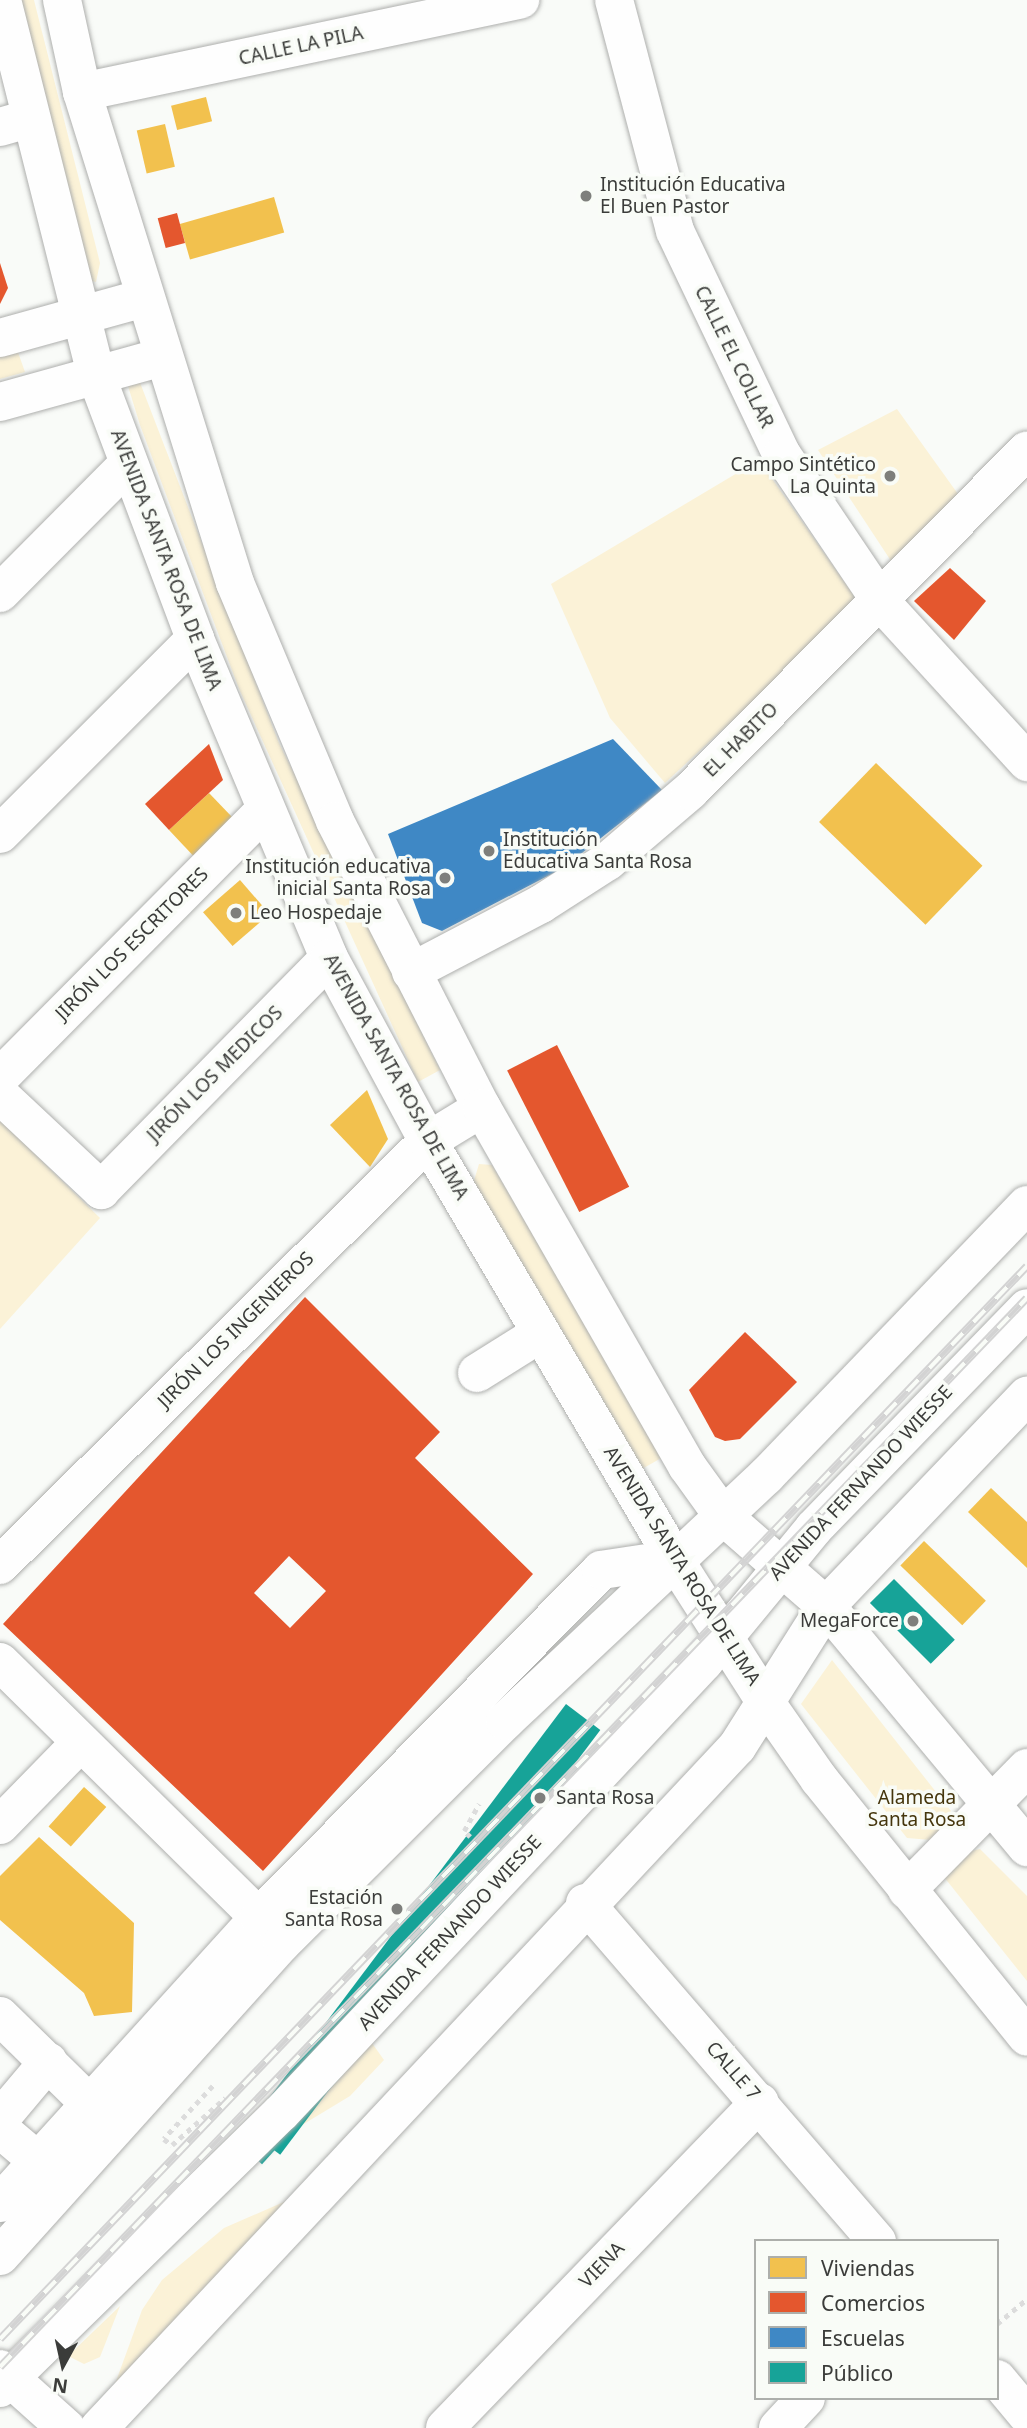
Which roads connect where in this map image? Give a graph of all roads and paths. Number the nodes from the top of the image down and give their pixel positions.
1 (2, 0) edge
2 (62, 0) edge
3 (520, 0) edge
4 (614, 0) edge
5 (82, 92) junction
6 (14, 123) edge
7 (144, 298) junction
8 (80, 317) junction
9 (0, 338) edge
10 (162, 357) junction
11 (96, 375) junction
12 (0, 402) edge
13 (1027, 451) edge
14 (128, 464) junction
15 (0, 593) edge
16 (881, 602) junction
17 (195, 639) junction
18 (1027, 762) edge
19 (264, 811) junction
20 (0, 834) edge
21 (329, 958) junction
22 (411, 972) junction
23 (0, 1077) edge
24 (0, 1095) edge
25 (482, 1108) junction
26 (428, 1140) junction
27 (1027, 1205) edge
28 (1027, 1308) edge
29 (541, 1333) junction
30 (615, 1341) junction
31 (564, 1371) junction
32 (477, 1373) dead end
33 (1027, 1395) edge
34 (687, 1466) junction
35 (642, 1505) junction
36 (723, 1516) junction
37 (674, 1559) junction
38 (0, 1564) edge
39 (782, 1564) junction
40 (827, 1606) junction
41 (725, 1637) junction
42 (0, 1662) edge
43 (766, 1703) junction
44 (80, 1743) junction
45 (1027, 1768) edge
46 (480, 1804) dead end
47 (991, 1805) junction
48 (0, 1825) edge
49 (470, 1837) dead end
50 (1027, 1847) edge
51 (907, 1890) junction
52 (585, 1903) junction
53 (258, 1917) junction
54 (1, 2027) edge
55 (1027, 2037) edge
56 (40, 2071) junction
57 (213, 2087) dead end
58 (225, 2098) dead end
59 (760, 2102) junction
60 (92, 2106) junction
61 (0, 2119) edge
62 (0, 2129) edge
63 (39, 2162) junction
64 (0, 2203) edge
65 (875, 2239) edge
66 (0, 2256) edge
67 (1027, 2299) edge
68 (999, 2322) edge
69 (3, 2378) edge
70 (999, 2381) edge
71 (804, 2400) edge
72 (1027, 2415) edge
73 (66, 2428) edge
74 (99, 2428) edge
75 (444, 2428) edge
76 (778, 2428) edge

1 - 6 main road, AVENIDA SANTA ROSA DE LIMA
2 - 5 main road
3 - 5 main road, CALLE LA PILA
4 - 16 main road, CALLE EL COLLAR
5 - 7 main road
6 - 8 main road, AVENIDA SANTA ROSA DE LIMA
7 - 8 main road
7 - 10 main road
8 - 9 main road
8 - 11 main road, AVENIDA SANTA ROSA DE LIMA
10 - 11 main road
10 - 22 main road
11 - 12 main road
11 - 14 main road, AVENIDA SANTA ROSA DE LIMA
13 - 16 main road, EL HABITO
14 - 15 main road
14 - 17 main road, AVENIDA SANTA ROSA DE LIMA
16 - 18 main road, CALLE EL COLLAR
16 - 22 main road, EL HABITO
17 - 19 main road, AVENIDA SANTA ROSA DE LIMA
17 - 20 main road
19 - 21 main road, AVENIDA SANTA ROSA DE LIMA
19 - 23 main road, JIRÓN LOS ESCRITORES
21 - 24 main road, JIRÓN LOS MEDICOS
21 - 26 main road, AVENIDA SANTA ROSA DE LIMA
22 - 25 main road
25 - 26 main road, JIRÓN LOS INGENIEROS
25 - 30 main road
26 - 29 main road, AVENIDA SANTA ROSA DE LIMA
26 - 38 main road, JIRÓN LOS INGENIEROS
27 - 36 main road
28 - 39 main road, AVENIDA FERNANDO WIESSE
29 - 31 main road, AVENIDA SANTA ROSA DE LIMA
29 - 32 main road
30 - 31 main road
30 - 34 main road
31 - 35 main road, AVENIDA SANTA ROSA DE LIMA
33 - 40 main road
34 - 35 main road
34 - 36 main road
35 - 37 main road, AVENIDA SANTA ROSA DE LIMA
36 - 37 main road
36 - 39 main road
37 - 41 main road, AVENIDA SANTA ROSA DE LIMA
37 - 53 main road
37 - 66 main road
39 - 40 main road
39 - 41 main road, AVENIDA FERNANDO WIESSE
40 - 43 main road
40 - 47 main road
41 - 43 main road, AVENIDA SANTA ROSA DE LIMA
41 - 69 main road, AVENIDA FERNANDO WIESSE
42 - 44 main road
43 - 51 main road, AVENIDA SANTA ROSA DE LIMA
43 - 52 main road
44 - 48 main road
44 - 53 main road
45 - 47 main road
46 - 49 path
47 - 50 main road
47 - 51 main road
51 - 55 main road, AVENIDA SANTA ROSA DE LIMA
52 - 59 main road, CALLE 7
52 - 74 main road
53 - 60 main road
54 - 56 main road
56 - 60 main road
56 - 61 main road
57 - 58 path
59 - 65 main road, CALLE 7
59 - 75 main road, VIENA
60 - 63 main road
62 - 63 main road
63 - 64 main road
67 - 68 path
69 - 73 main road
70 - 72 main road
71 - 76 main road

